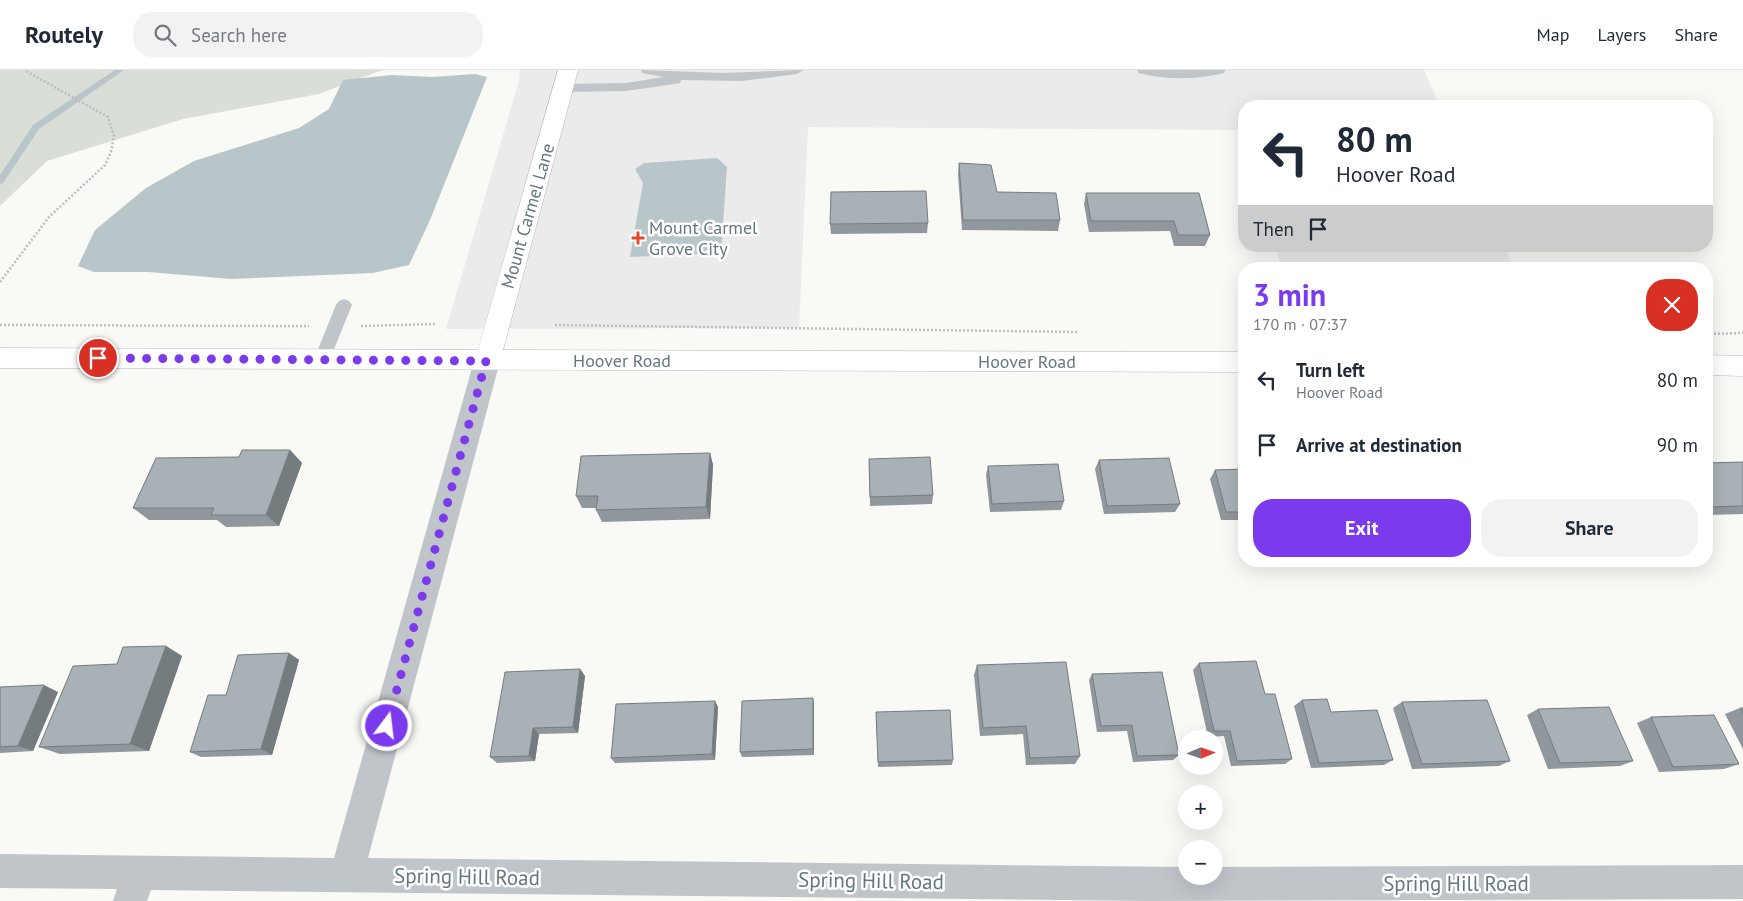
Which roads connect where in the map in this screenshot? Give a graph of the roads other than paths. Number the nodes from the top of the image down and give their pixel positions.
1 (647, 70) edge
2 (797, 70) edge
3 (1143, 70) edge
4 (1219, 70) edge
5 (684, 78) junction
6 (566, 79) edge
7 (344, 305) dead end
8 (0, 358) edge
9 (322, 359) junction
10 (486, 361) junction
11 (1238, 362) edge
12 (1713, 365) edge
13 (1743, 366) edge
14 (0, 871) edge
15 (346, 876) junction
16 (1743, 882) edge
17 (135, 887) edge
18 (695, 890) edge
19 (1257, 893) edge

1 - 5 lane
2 - 5 lane
3 - 4 lane
5 - 6 lane
6 - 10 main road, Mount Carmel Lane
7 - 9 lane
8 - 9 main road, Hoover Road
9 - 10 main road, Hoover Road
10 - 11 main road, Hoover Road
10 - 15 street
12 - 13 main road
14 - 17 street, Spring Hill Road
15 - 17 street, Spring Hill Road
15 - 18 street, Spring Hill Road
16 - 19 street, Spring Hill Road
18 - 19 street, Spring Hill Road

